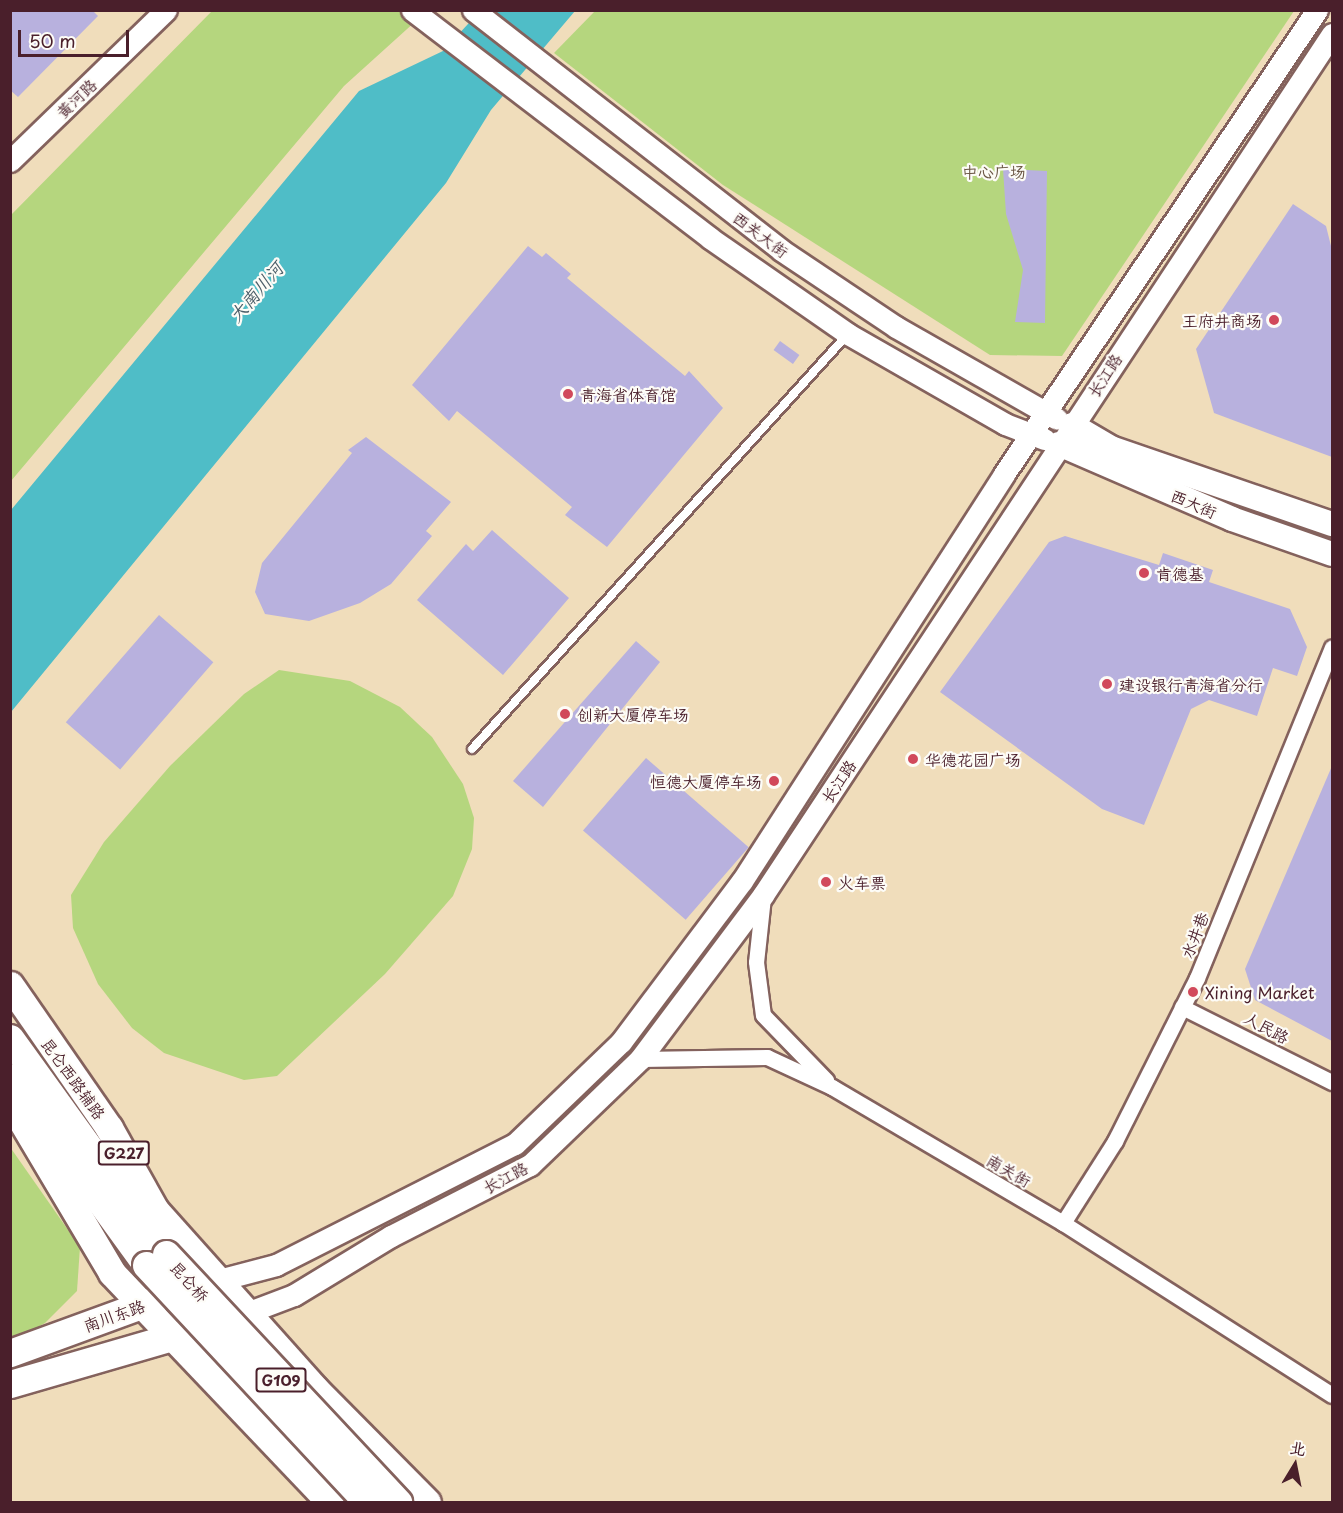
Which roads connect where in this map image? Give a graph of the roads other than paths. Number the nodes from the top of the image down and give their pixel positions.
1 (166, 10) edge
2 (412, 10) edge
3 (473, 10) edge
4 (1317, 10) edge
5 (1332, 34) edge
6 (10, 161) edge
7 (848, 334) junction
8 (1045, 414) junction
9 (1032, 435) junction
10 (1065, 435) junction
11 (1332, 524) edge
12 (1332, 554) edge
13 (1332, 647) edge
14 (472, 749) dead end
15 (763, 895) junction
16 (10, 985) edge
17 (1182, 1007) junction
18 (10, 1038) edge
19 (640, 1059) junction
20 (10, 1077) edge
21 (1332, 1082) edge
22 (832, 1087) junction
23 (10, 1101) edge
24 (1063, 1222) junction
25 (219, 1280) junction
26 (142, 1304) junction
27 (249, 1312) junction
28 (169, 1338) junction
29 (10, 1353) edge
30 (10, 1384) edge
31 (1332, 1393) edge
32 (330, 1503) edge
33 (367, 1503) edge
34 (398, 1503) edge
35 (427, 1503) edge

1 - 6 main road, 黄河路
2 - 7 main road
3 - 8 main road, 西关大街
4 - 8 main road, 长江路
5 - 10 main road, 长江路
7 - 9 main road
7 - 14 lane
8 - 9 main road, 长江路
8 - 10 main road, 西关大街
9 - 10 main road
9 - 25 main road, 长江路
10 - 11 main road, 西大街
10 - 12 main road, 西大街
10 - 15 main road, 长江路
13 - 17 street, 水井巷
15 - 19 main road, 长江路
15 - 22 street
16 - 25 highway, 昆仑西路辅路 / G227
17 - 21 street, 人民路
17 - 24 street, 水井巷
18 - 34 highway, 昆仑桥 / G109, bridge
19 - 22 street, 南关街
19 - 27 main road, 长江路
20 - 33 highway, 昆仑桥 / G109, bridge
22 - 24 street, 南关街
23 - 26 highway
24 - 31 street, 南关街
25 - 26 highway, 南川东路
25 - 27 highway, 昆仑西路辅路 / G227
26 - 28 highway
26 - 29 highway, 南川东路
27 - 28 highway, 长江路
27 - 35 highway, 昆仑西路辅路
28 - 30 highway
28 - 32 highway

